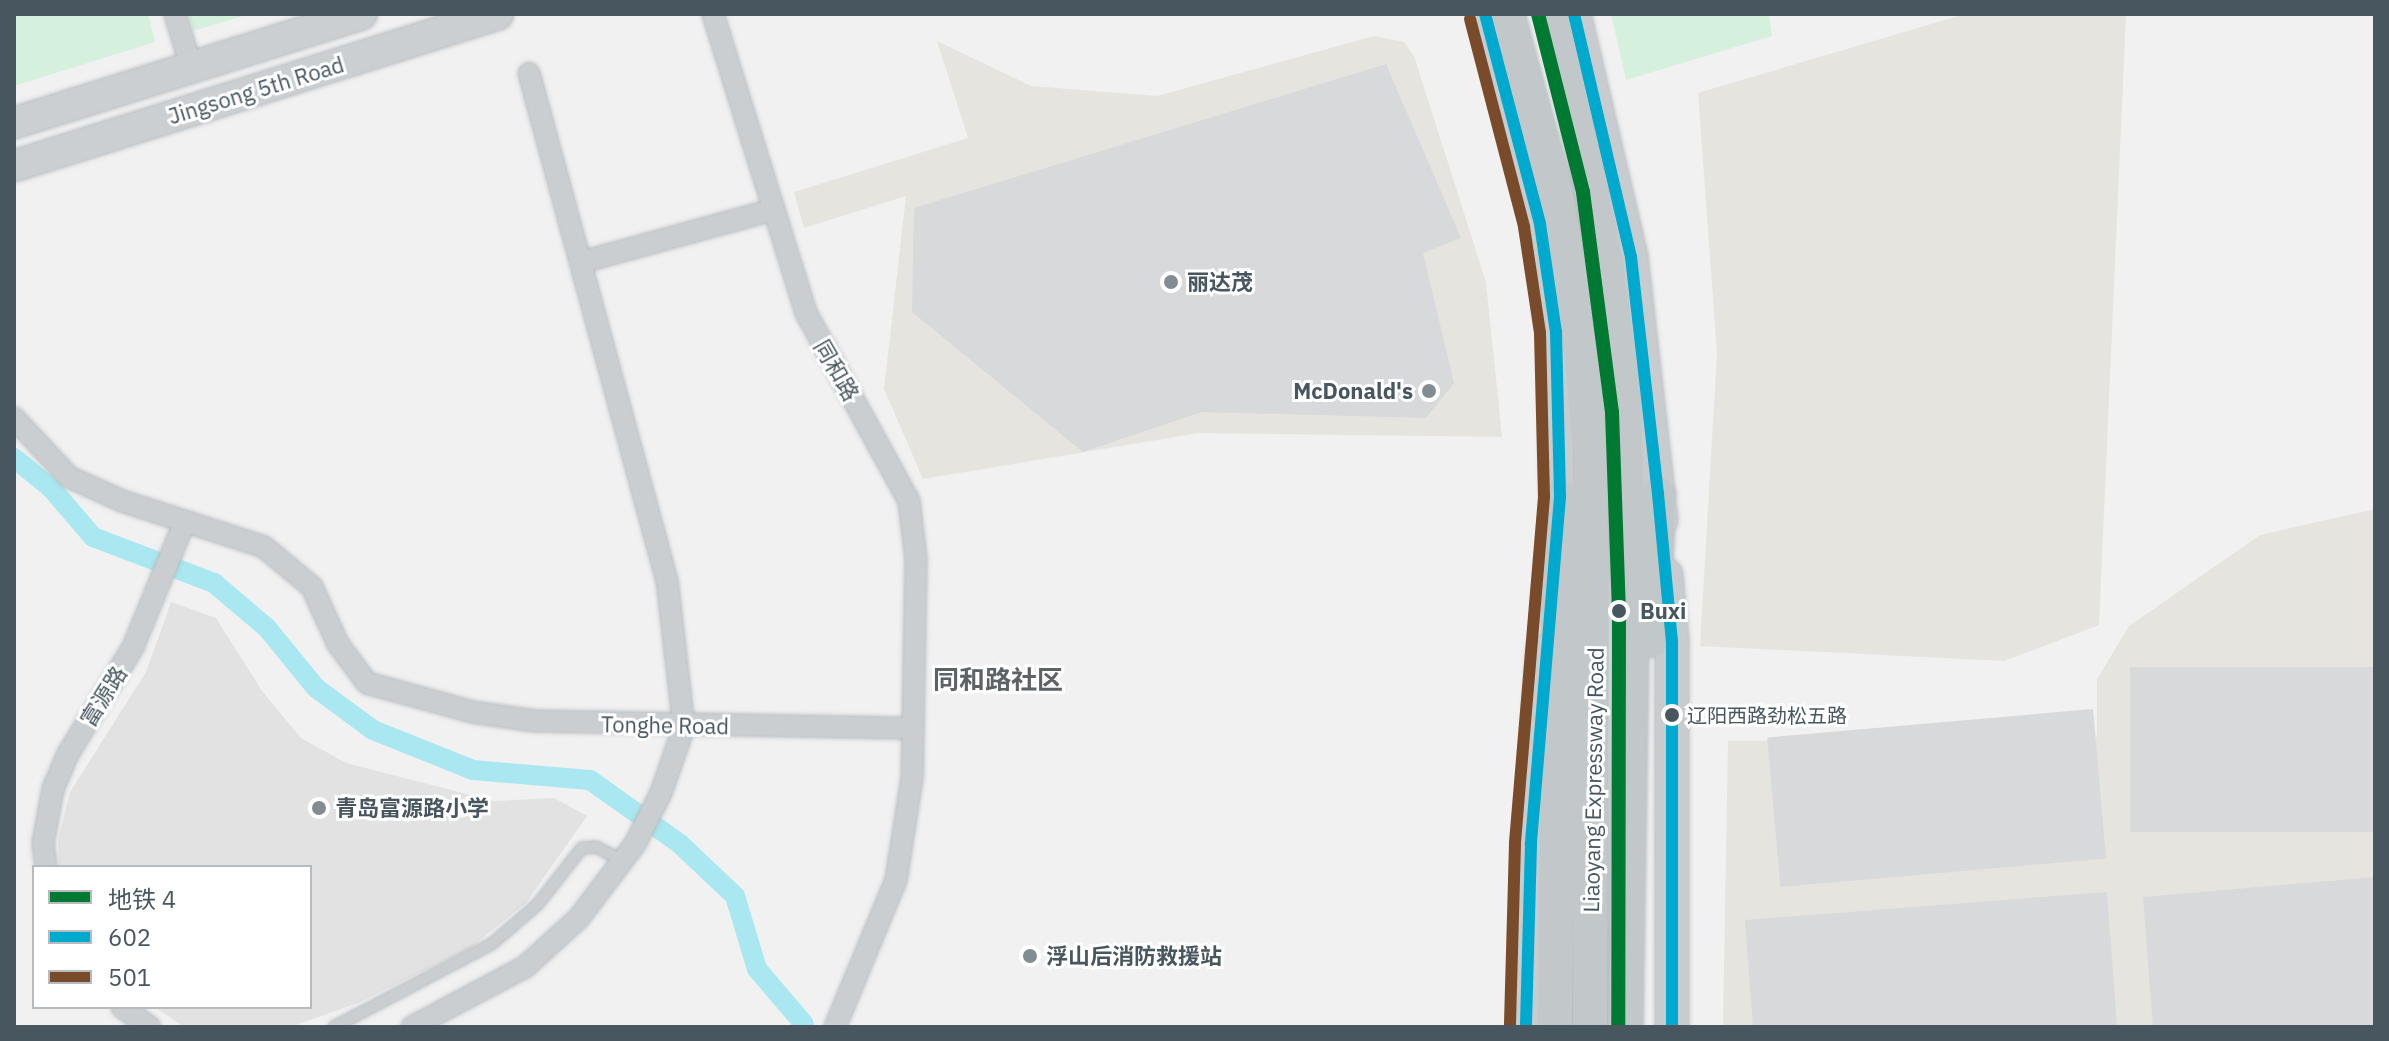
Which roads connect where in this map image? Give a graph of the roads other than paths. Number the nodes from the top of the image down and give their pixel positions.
1 (175, 14) edge
2 (361, 14) edge
3 (498, 14) edge
4 (713, 14) edge
5 (1485, 14) edge
6 (1507, 14) edge
7 (1553, 14) edge
8 (1574, 14) edge
9 (191, 66) junction
10 (529, 73) dead end
11 (14, 123) edge
12 (14, 166) edge
13 (772, 210) junction
14 (582, 262) junction
15 (14, 418) edge
16 (1658, 494) junction
17 (1560, 497) junction
18 (182, 525) junction
19 (684, 727) junction
20 (911, 728) junction
21 (629, 853) junction
22 (46, 865) edge
23 (125, 1009) edge
24 (150, 1027) edge
25 (334, 1027) edge
26 (412, 1027) edge
27 (835, 1027) edge
28 (1526, 1027) edge
29 (1555, 1027) edge
30 (1590, 1027) edge
31 (1625, 1027) edge
32 (1647, 1027) edge
33 (1672, 1027) edge

1 - 9 street
2 - 9 main road, Jingsong 5th Road
3 - 12 main road, Jingsong 5th Road
4 - 13 street, 同和路
5 - 17 main road
6 - 30 highway, Liaoyang Expressway Road
7 - 31 highway, Liaoyang Expressway Road
8 - 16 main road
9 - 11 main road, Jingsong 5th Road
10 - 14 street
13 - 14 street
13 - 20 street, 同和路
14 - 19 street
15 - 18 street, Tonghe Road
16 - 32 highway
16 - 33 main road
17 - 28 main road
17 - 29 highway
18 - 19 street, Tonghe Road
18 - 22 street, 富源路
19 - 20 street, Tonghe Road
19 - 21 street
20 - 27 street
21 - 25 lane
21 - 26 street
23 - 24 street

